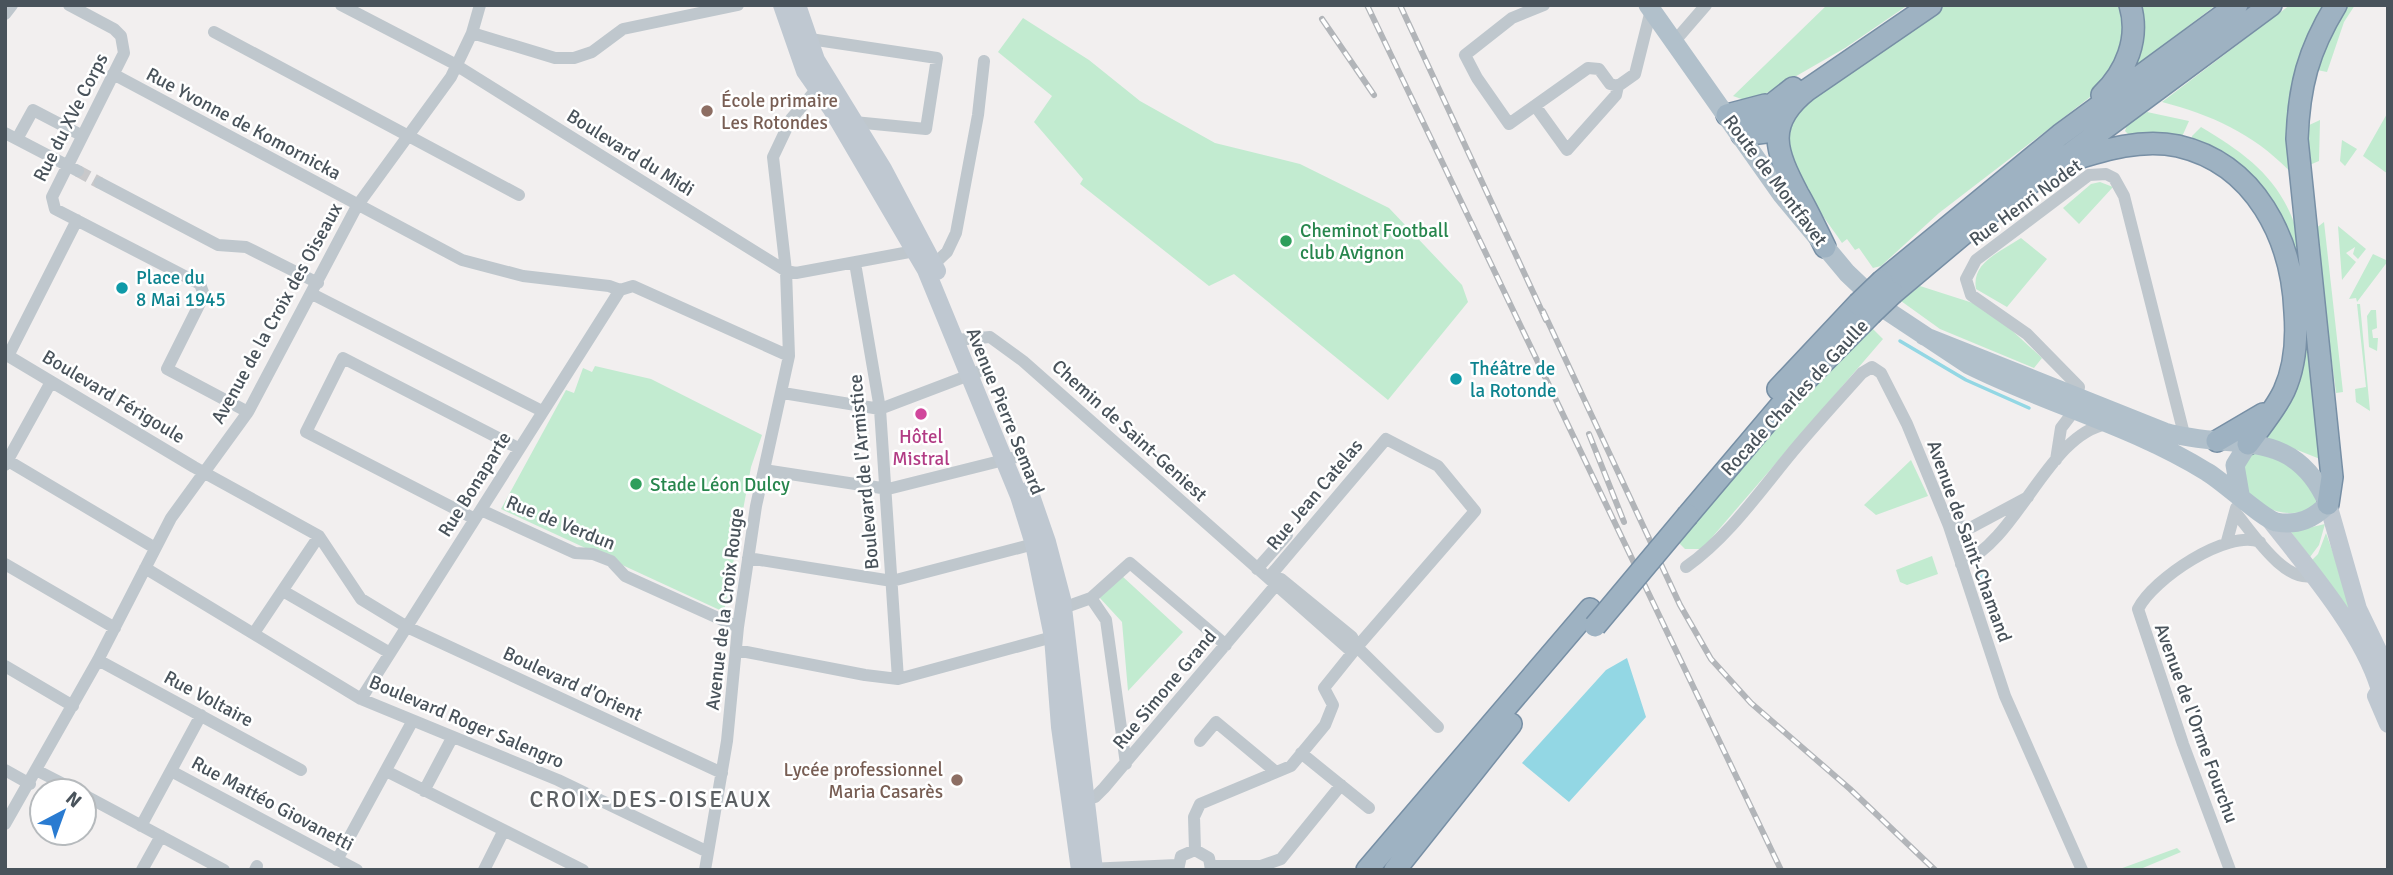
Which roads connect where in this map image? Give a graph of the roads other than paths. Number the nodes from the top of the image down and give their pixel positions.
1 (69, 5) edge
2 (341, 5) edge
3 (480, 5) edge
4 (738, 5) edge
5 (782, 5) edge
6 (797, 5) edge
7 (1544, 5) edge
8 (1706, 5) edge
9 (1918, 5) edge
10 (1931, 5) edge
11 (2130, 5) edge
12 (2237, 5) edge
13 (2271, 5) edge
14 (2336, 5) edge
15 (1650, 8) edge
16 (214, 32) dead end
17 (472, 33) junction
18 (810, 38) junction
19 (1674, 42) junction
20 (984, 61) dead end
21 (457, 65) junction
22 (113, 74) junction
23 (823, 83) junction
24 (1618, 86) junction
25 (1782, 96) junction
26 (1536, 107) junction
27 (1727, 115) junction
28 (1780, 120) junction
29 (854, 122) junction
30 (81, 135) junction
31 (1742, 135) junction
32 (2060, 135) junction
33 (11, 136) edge
34 (408, 136) junction
35 (2052, 166) junction
36 (73, 168) junction
37 (100, 183) tunnel mouth
38 (519, 195) dead end
39 (357, 206) junction
40 (77, 220) junction
41 (1825, 247) junction
42 (926, 258) junction
43 (855, 263) junction
44 (786, 271) junction
45 (1888, 287) junction
46 (315, 289) junction
47 (620, 290) junction
48 (1924, 336) junction
49 (961, 339) junction
50 (7, 355) edge
51 (789, 356) junction
52 (974, 372) junction
53 (51, 382) junction
54 (783, 393) junction
55 (2052, 402) junction
56 (2076, 405) junction
57 (2274, 407) junction
58 (880, 408) junction
59 (542, 411) junction
60 (247, 412) junction
61 (2107, 424) junction
62 (2061, 428) junction
63 (2079, 435) junction
64 (2185, 438) junction
65 (2217, 441) junction
66 (2248, 444) junction
67 (518, 448) junction
68 (1010, 459) junction
69 (2056, 460) junction
70 (6, 462) edge
71 (764, 470) junction
72 (203, 471) junction
73 (888, 489) junction
74 (2028, 497) junction
75 (2238, 503) junction
76 (2328, 503) junction
77 (478, 514) junction
78 (2270, 520) junction
79 (1949, 526) junction
80 (319, 536) junction
81 (1287, 536) dead end
82 (2227, 541) junction
83 (2260, 542) junction
84 (1034, 544) junction
85 (155, 548) junction
86 (748, 558) junction
87 (5, 564) edge
88 (1961, 564) junction
89 (1686, 567) dead end
90 (145, 568) junction
91 (2315, 575) junction
92 (1268, 577) junction
93 (892, 581) junction
94 (283, 591) junction
95 (1091, 598) junction
96 (1063, 608) junction
97 (1592, 618) junction
98 (407, 627) junction
99 (738, 627) junction
100 (114, 628) junction
101 (254, 634) junction
102 (1060, 635) junction
103 (1226, 645) junction
104 (736, 650) junction
105 (1355, 650) junction
106 (390, 653) junction
107 (99, 660) junction
108 (5, 666) edge
109 (2388, 671) edge
110 (898, 679) junction
111 (2383, 684) edge
112 (361, 699) junction
113 (73, 706) junction
114 (201, 715) junction
115 (2385, 716) edge
116 (412, 722) junction
117 (1438, 727) dead end
118 (452, 738) junction
119 (1200, 741) dead end
120 (1301, 753) junction
121 (1126, 764) junction
122 (5, 769) edge
123 (301, 770) dead end
124 (38, 771) junction
125 (171, 771) junction
126 (386, 771) junction
127 (1276, 772) junction
128 (722, 774) junction
129 (34, 777) edge
130 (49, 777) edge
131 (28, 783) edge
132 (1341, 785) junction
133 (28, 787) edge
134 (424, 791) junction
135 (98, 802) edge
136 (1079, 804) junction
137 (1369, 808) dead end
138 (5, 824) edge
139 (141, 825) junction
140 (504, 830) junction
141 (160, 836) junction
142 (1195, 850) junction
143 (708, 852) junction
144 (337, 859) junction
145 (1280, 864) edge
146 (146, 868) edge
147 (1177, 868) edge
148 (1212, 868) edge
149 (1094, 869) edge
150 (224, 870) edge
151 (356, 870) edge
152 (484, 870) edge
153 (583, 870) edge
154 (705, 870) edge
155 (1080, 870) edge
156 (1291, 870) edge
157 (1367, 870) edge
158 (1395, 870) edge
159 (2082, 870) edge
160 (2230, 870) edge

1 - 22 street, Rue du XVe Corps
2 - 21 street, Boulevard du Midi
3 - 17 street, Avenue de la Croix des Oiseaux
4 - 17 street
5 - 23 main road, Avenue Pierre Semard
6 - 18 main road, Avenue Pierre Semard
7 - 26 street
8 - 19 street
9 - 25 highway
10 - 28 highway
11 - 32 highway
12 - 32 highway, Rocade Charles de Gaulle
13 - 35 highway, Rocade Charles de Gaulle
14 - 76 highway
15 - 19 main road, Route de Montfavet
15 - 24 street
16 - 34 street
17 - 21 street, Avenue de la Croix des Oiseaux
18 - 23 main road, Avenue Pierre Semard
18 - 29 street
19 - 27 main road, Route de Montfavet
20 - 42 street
21 - 34 street, Avenue de la Croix des Oiseaux
21 - 44 street, Boulevard du Midi
22 - 30 street, Rue du XVe Corps
22 - 39 street, Rue Yvonne de Komornicka
23 - 29 main road, Avenue Pierre Semard
23 - 42 main road, Avenue Pierre Semard
23 - 44 street, Avenue de la Croix Rouge
24 - 26 street
24 - 26 street
25 - 27 highway
25 - 31 highway
27 - 31 main road, Route de Montfavet
28 - 31 highway
28 - 41 highway
29 - 42 main road, Avenue Pierre Semard
30 - 33 street
30 - 36 street, Rue du XVe Corps
31 - 41 main road, Route de Montfavet
32 - 45 highway, Rocade Charles de Gaulle
33 - 36 street
34 - 38 street
34 - 39 street, Avenue de la Croix des Oiseaux
35 - 45 highway, Rocade Charles de Gaulle
35 - 57 highway
36 - 40 street, Rue du XVe Corps
37 - 46 street
39 - 46 street, Avenue de la Croix des Oiseaux
39 - 47 street, Rue Yvonne de Komornicka
40 - 50 street
40 - 60 street
41 - 48 main road, Route de Montfavet
42 - 43 street
42 - 49 main road, Avenue Pierre Semard
43 - 44 street
43 - 58 street, Boulevard de l'Armistice
44 - 51 street, Avenue de la Croix Rouge
45 - 97 highway, Rocade Charles de Gaulle, bridge
46 - 59 street
46 - 60 street, Avenue de la Croix des Oiseaux
47 - 51 street, Rue Yvonne de Komornicka
47 - 59 street, Rue Bonaparte
48 - 55 main road, Route de Montfavet
48 - 56 main road, Route de Montfavet
49 - 52 main road, Avenue Pierre Semard
49 - 92 street, Chemin de Saint-Geniest
50 - 53 street, Boulevard Férigoule
51 - 54 street, Avenue de la Croix Rouge
52 - 58 street
52 - 68 main road, Avenue Pierre Semard
53 - 70 street
53 - 72 street, Boulevard Férigoule
54 - 58 street
54 - 71 street, Avenue de la Croix Rouge
55 - 56 main road, Route de Montfavet
55 - 62 street
56 - 61 main road, Route de Montfavet
56 - 62 street
56 - 63 street, Rue Henri Nodet
56 - 64 main road, Route de Montfavet
56 - 64 street, Rue Henri Nodet
57 - 65 highway
57 - 66 highway
58 - 73 street, Boulevard de l'Armistice
59 - 67 street, Rue Bonaparte
60 - 72 street, Avenue de la Croix des Oiseaux
61 - 63 street
61 - 75 main road, Route de Montfavet
62 - 69 street
63 - 69 street
64 - 65 main road, Route de Montfavet
65 - 66 main road, Route de Montfavet
66 - 75 main road
66 - 76 main road
67 - 77 street, Rue Bonaparte
67 - 77 street, Rue de Verdun
68 - 73 street
68 - 84 main road, Avenue Pierre Semard
68 - 96 main road, Avenue Pierre Semard
69 - 74 street
70 - 85 street
71 - 73 street
71 - 86 street, Avenue de la Croix Rouge
72 - 80 street, Boulevard Férigoule
72 - 85 street, Avenue de la Croix des Oiseaux
73 - 93 street, Boulevard de l'Armistice
74 - 79 street
74 - 88 street
75 - 78 main road
75 - 82 street
75 - 83 street
76 - 78 main road
76 - 109 main road
77 - 98 street, Rue Bonaparte
77 - 99 street, Rue de Verdun
78 - 91 main road
79 - 88 street, Avenue de Saint-Chamand
79 - 89 street, Avenue de Saint-Chamand
80 - 94 street
80 - 98 street, Boulevard d'Orient
81 - 92 street
82 - 83 street
82 - 160 street, Avenue de l'Orme Fourchu
83 - 91 street
84 - 93 street
84 - 102 main road, Avenue Pierre Semard
85 - 90 street, Avenue de la Croix des Oiseaux
86 - 93 street
86 - 99 street, Avenue de la Croix Rouge
87 - 100 street
88 - 159 street, Avenue de Saint-Chamand
90 - 100 street, Avenue de la Croix des Oiseaux
90 - 101 street, Boulevard Roger Salengro
91 - 111 main road
92 - 103 street, Rue Simone Grand
92 - 105 street, Chemin de Saint-Geniest
92 - 105 street, Rue Jean Catelas
93 - 110 street, Boulevard de l'Armistice
94 - 101 street
94 - 106 street
95 - 96 street
95 - 103 street
95 - 121 street
96 - 102 main road, Avenue Pierre Semard
97 - 157 highway, Rocade Charles de Gaulle
97 - 158 highway, Rocade Charles de Gaulle
98 - 106 street, Rue Bonaparte
98 - 128 street, Boulevard d'Orient
99 - 104 street, Avenue de la Croix Rouge
100 - 107 street, Avenue de la Croix des Oiseaux
101 - 112 street, Boulevard Roger Salengro
102 - 110 street
102 - 136 main road, Avenue Pierre Semard
103 - 121 street, Rue Simone Grand
104 - 110 street
104 - 128 street, Avenue de la Croix Rouge
105 - 117 street, Chemin de Saint-Geniest
105 - 120 street
106 - 112 street, Rue Bonaparte
107 - 113 street, Avenue de la Croix des Oiseaux
107 - 114 street, Rue Voltaire
108 - 113 street
111 - 115 main road
112 - 116 street, Boulevard Roger Salengro
113 - 124 street, Avenue de la Croix des Oiseaux
114 - 123 street, Rue Voltaire
114 - 125 street, Rue Mattéo Giovanetti
116 - 118 street, Boulevard Roger Salengro
116 - 126 street
118 - 134 street
118 - 143 street, Boulevard Roger Salengro
119 - 127 street
120 - 127 street
120 - 132 street
121 - 136 street, Rue Simone Grand
122 - 131 street
124 - 129 street, Avenue de la Croix des Oiseaux
124 - 130 street
125 - 139 street, Rue Mattéo Giovanetti
125 - 144 street, Rue Mattéo Giovanetti
126 - 134 street
126 - 144 street
127 - 142 street
128 - 143 street, Avenue de la Croix Rouge
132 - 137 street
132 - 145 street
133 - 138 street, Avenue de la Croix des Oiseaux
134 - 140 street
135 - 139 street
136 - 149 main road, Avenue Pierre Semard
136 - 155 main road, Avenue Pierre Semard
139 - 141 street
140 - 152 street
140 - 153 street
141 - 146 street
141 - 150 street
142 - 147 street
142 - 148 street
143 - 154 street, Avenue de la Croix Rouge
144 - 151 street, Rue Mattéo Giovanetti
145 - 148 street
145 - 156 street
147 - 149 street
149 - 155 street

